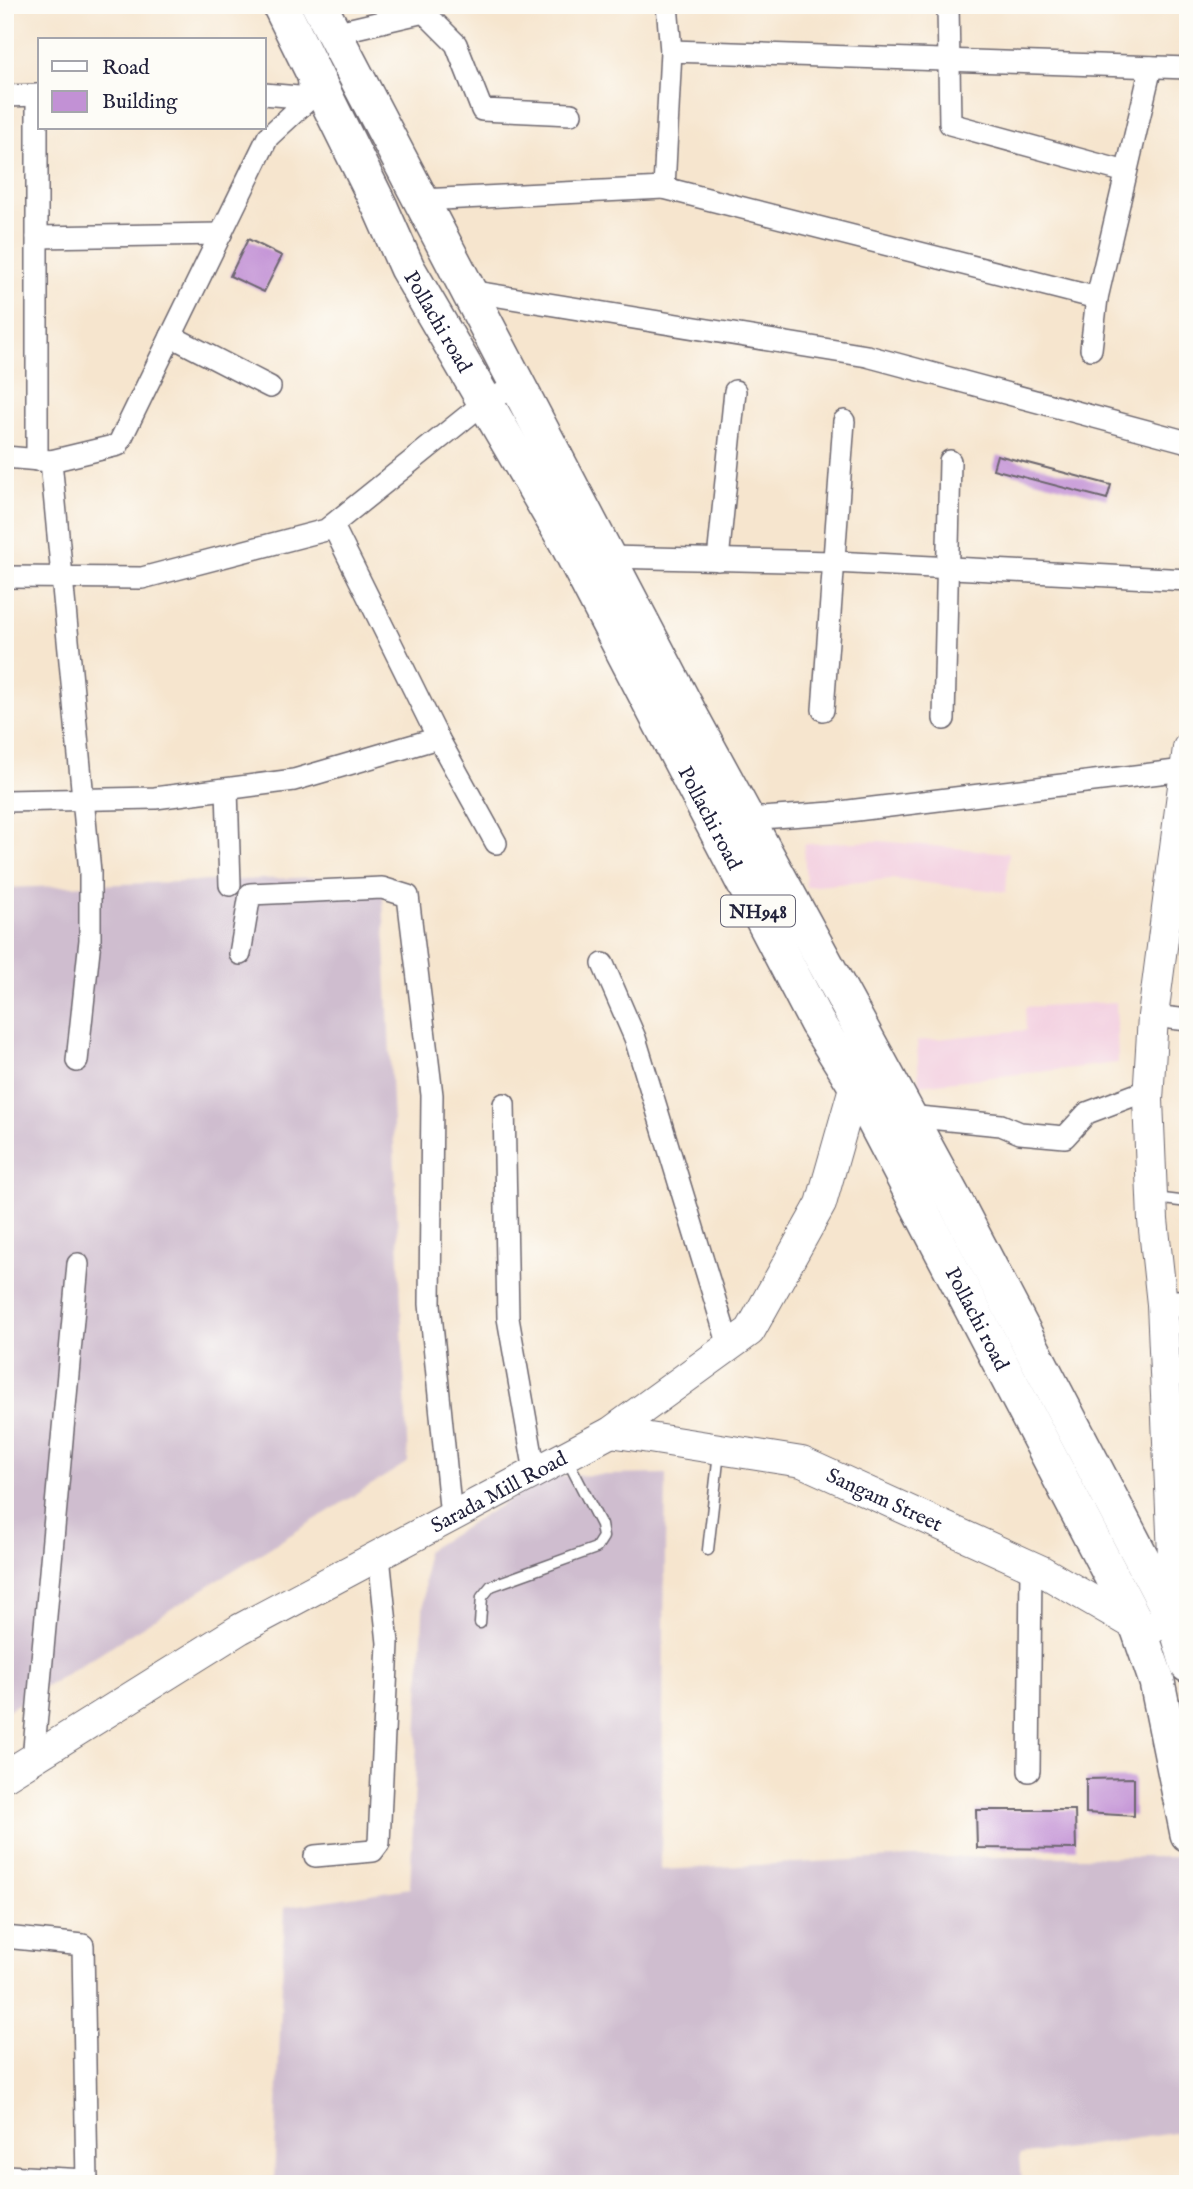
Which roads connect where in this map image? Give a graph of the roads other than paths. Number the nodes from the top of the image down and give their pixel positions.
1 (280, 5) edge
2 (667, 5) edge
3 (948, 5) edge
4 (327, 19) edge
5 (671, 51) junction
6 (948, 60) junction
7 (1151, 67) junction
8 (1188, 68) edge
9 (309, 81) junction
10 (266, 93) edge
11 (38, 95) edge
12 (5, 96) edge
13 (571, 114) dead end
14 (1126, 172) junction
15 (664, 188) junction
16 (421, 200) junction
17 (221, 234) junction
18 (37, 237) junction
19 (468, 291) junction
20 (1097, 298) junction
21 (171, 336) junction
22 (1091, 349) dead end
23 (518, 385) junction
24 (270, 387) dead end
25 (735, 391) dead end
26 (485, 402) junction
27 (844, 421) dead end
28 (1188, 442) edge
29 (5, 457) edge
30 (44, 460) junction
31 (950, 461) dead end
32 (333, 526) junction
33 (608, 557) junction
34 (718, 560) junction
35 (834, 562) junction
36 (947, 568) junction
37 (5, 577) edge
38 (64, 577) junction
39 (1188, 580) edge
40 (823, 710) dead end
41 (944, 719) dead end
42 (438, 738) junction
43 (1186, 759) edge
44 (227, 789) junction
45 (82, 800) junction
46 (5, 801) edge
47 (1183, 815) edge
48 (747, 819) junction
49 (496, 843) dead end
50 (230, 885) dead end
51 (240, 954) dead end
52 (603, 964) dead end
53 (1153, 1016) junction
54 (1188, 1020) edge
55 (78, 1061) dead end
56 (869, 1077) junction
57 (1148, 1090) junction
58 (504, 1104) dead end
59 (908, 1115) junction
60 (1152, 1198) junction
61 (1188, 1202) edge
62 (78, 1264) dead end
63 (1175, 1303) edge
64 (729, 1346) junction
65 (611, 1432) junction
66 (719, 1449) junction
67 (566, 1457) junction
68 (536, 1472) junction
69 (451, 1517) junction
70 (709, 1550) dead end
71 (379, 1556) junction
72 (1031, 1566) junction
73 (480, 1623) dead end
74 (1176, 1624) junction
75 (1138, 1627) junction
76 (1188, 1665) edge
77 (33, 1759) junction
78 (1029, 1771) dead end
79 (5, 1776) edge
80 (1188, 1834) edge
81 (314, 1856) dead end
82 (5, 1937) edge
83 (5, 2176) edge
84 (87, 2182) edge

1 - 9 highway, Pollachi road / NH948
2 - 5 street
3 - 6 street
4 - 13 street
4 - 16 highway, NH948
5 - 6 street
5 - 15 street
6 - 7 street
6 - 14 street
7 - 8 street
7 - 14 street
9 - 10 street
9 - 17 street
9 - 26 highway, Pollachi road / NH948
11 - 12 street
11 - 18 street
14 - 20 street
15 - 16 street
15 - 20 street
16 - 19 highway, NH948
17 - 18 street
17 - 21 street
18 - 30 street
19 - 23 highway, NH948
19 - 28 street
20 - 22 street
21 - 24 street
21 - 30 street
23 - 26 street
23 - 33 highway, NH948
25 - 34 street
26 - 32 street
26 - 56 highway, Pollachi road / NH948
27 - 35 street
29 - 30 street
30 - 38 street
31 - 36 street
32 - 38 street
32 - 42 street
33 - 34 street
33 - 48 highway, NH948
34 - 35 street
35 - 36 street
35 - 40 street
36 - 39 street
36 - 41 street
37 - 38 street
38 - 45 street
42 - 44 street
42 - 49 street
43 - 47 main road
43 - 48 street
44 - 45 street
44 - 50 street
45 - 46 street
45 - 55 street
47 - 53 main road
48 - 56 highway, NH948
51 - 69 street
52 - 64 street
53 - 54 street
53 - 57 main road
56 - 59 highway, NH948
56 - 64 main road, Sarada Mill Road
56 - 75 highway, Pollachi road / NH948
57 - 59 street
57 - 60 main road
58 - 68 street
59 - 74 highway, NH948
60 - 61 lane
60 - 63 main road
62 - 77 street
63 - 74 main road
64 - 65 main road, Sarada Mill Road
65 - 66 main road, Sangam Street
65 - 67 main road, Sarada Mill Road
66 - 70 lane
66 - 72 main road, Sangam Street
67 - 68 main road, Sarada Mill Road
67 - 73 lane
68 - 69 main road, Sarada Mill Road
69 - 71 main road, Sarada Mill Road
71 - 77 main road, Sarada Mill Road
71 - 81 street
72 - 75 main road, Sangam Street
72 - 78 street
74 - 75 main road
74 - 76 highway, NH948
75 - 80 highway, Pollachi road / NH948
77 - 79 main road, Sarada Mill Road
82 - 84 street
83 - 84 street

